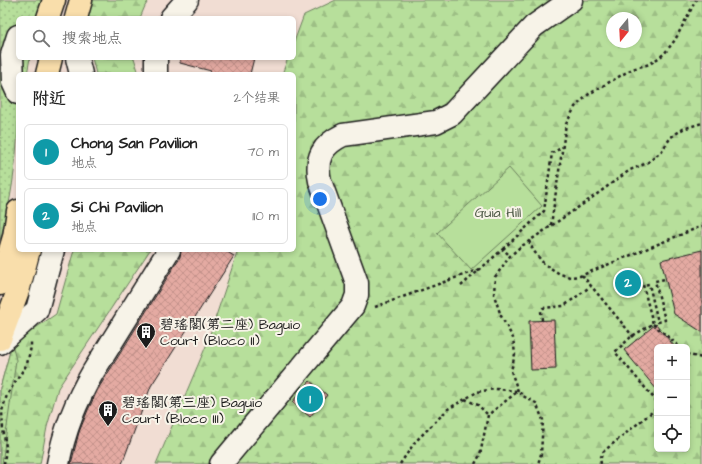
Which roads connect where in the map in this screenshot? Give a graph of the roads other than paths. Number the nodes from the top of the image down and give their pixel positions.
1 (54, 0) edge
2 (67, 0) edge
3 (81, 0) edge
4 (187, 0) edge
5 (571, 0) edge
6 (49, 16) edge
7 (63, 16) edge
8 (77, 16) edge
9 (172, 16) edge
10 (16, 42) edge
11 (78, 60) edge
12 (156, 60) edge
13 (80, 72) edge
14 (156, 72) edge
15 (16, 89) edge
16 (16, 224) edge
17 (28, 252) edge
18 (52, 252) edge
19 (168, 252) edge
20 (0, 284) edge
21 (0, 339) edge
22 (0, 343) edge
23 (58, 464) edge
24 (221, 464) edge

1 - 6 main road
2 - 7 main road
3 - 8 main road
4 - 9 street
5 - 24 street
10 - 15 street
11 - 13 street
12 - 14 street
16 - 20 main road
17 - 21 main road
18 - 22 street
19 - 23 street

